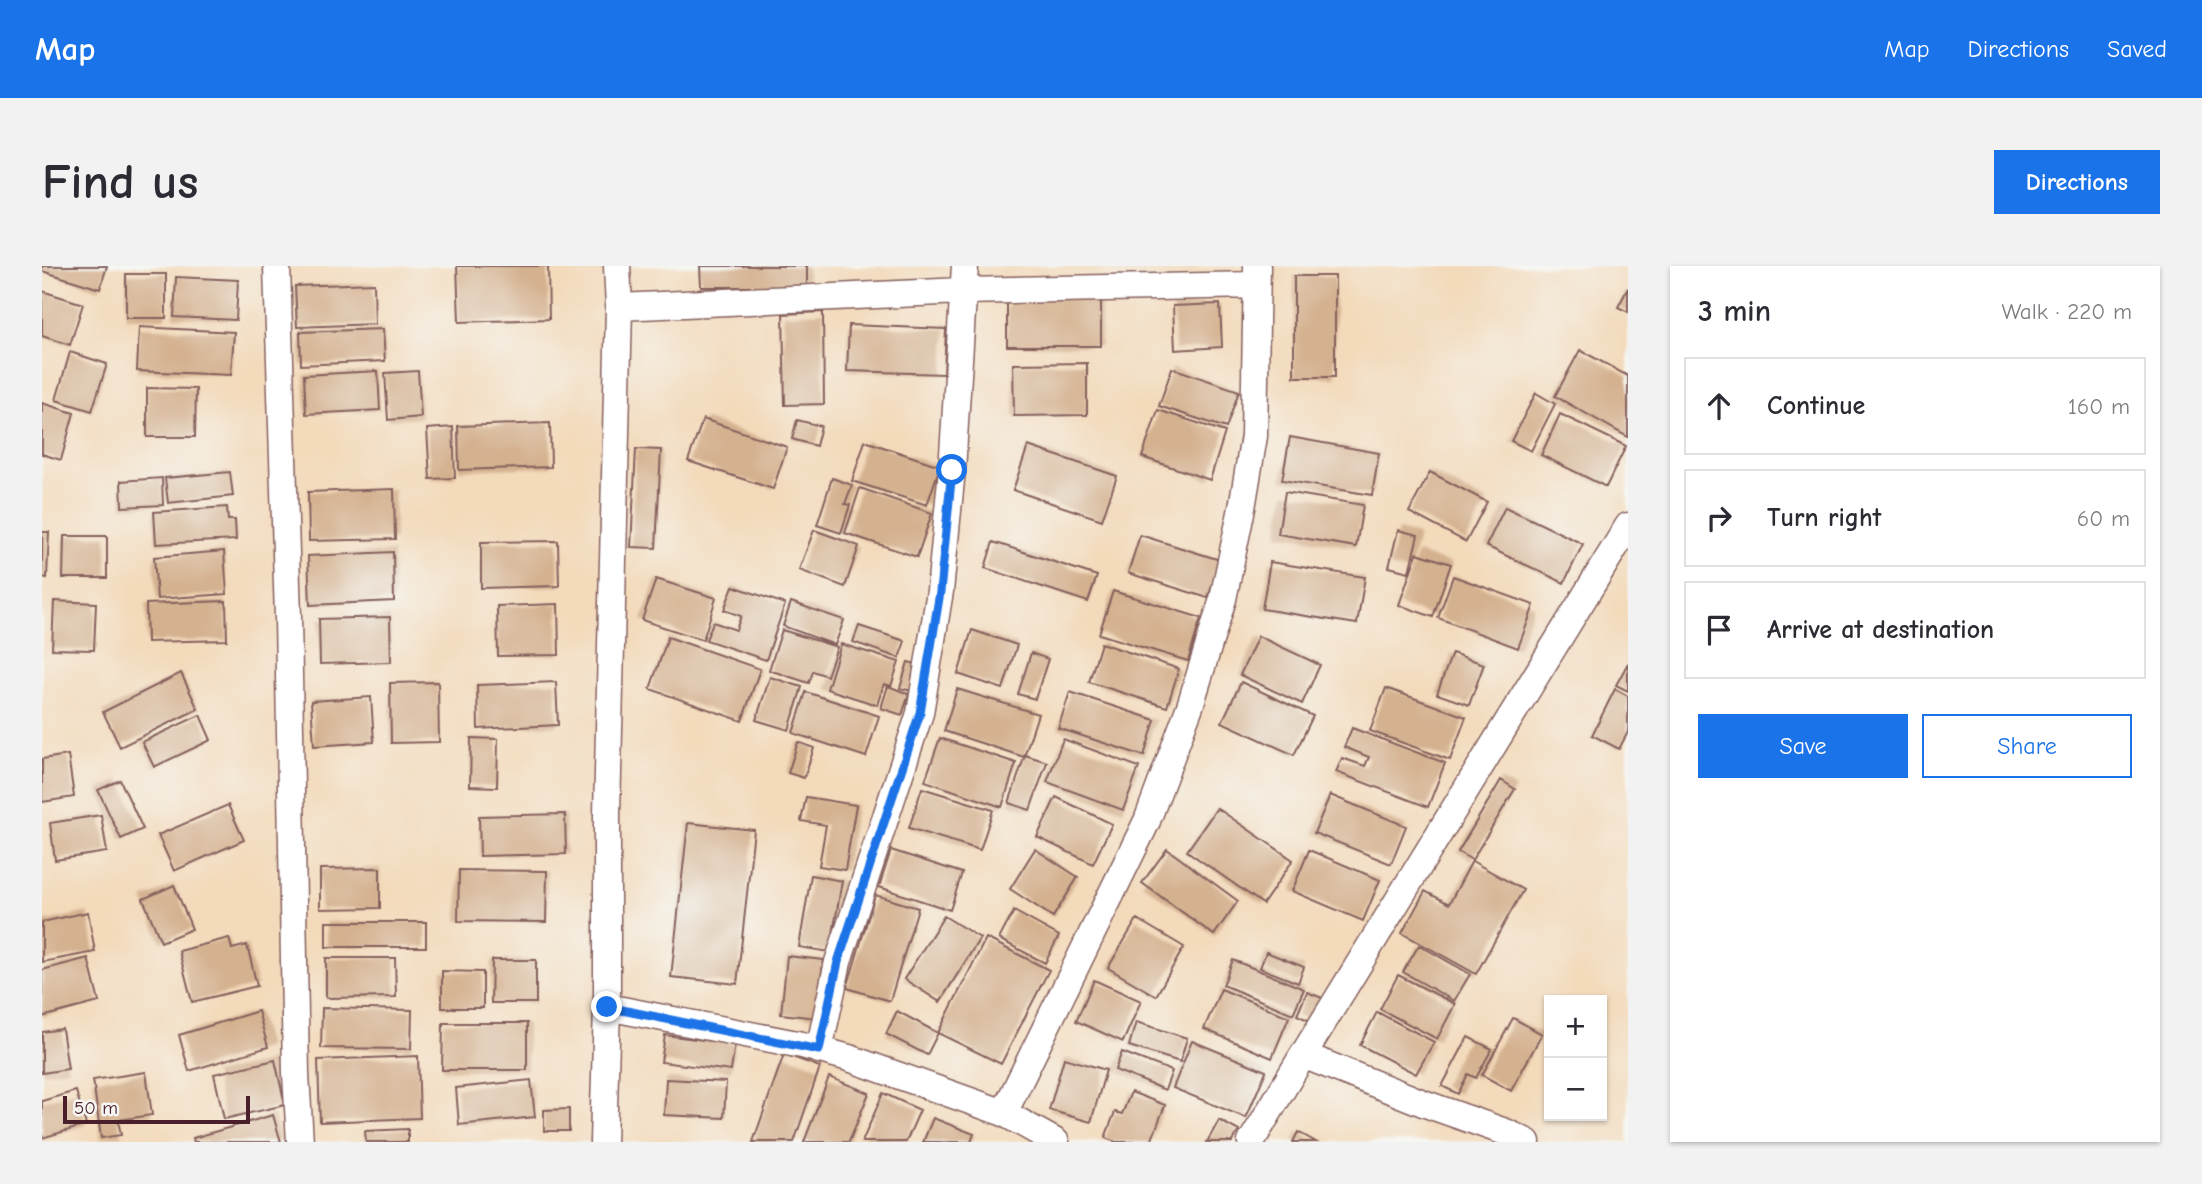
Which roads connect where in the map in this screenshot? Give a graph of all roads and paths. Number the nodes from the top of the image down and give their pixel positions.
1 (277, 266) edge
2 (617, 266) edge
3 (1256, 275) edge
4 (963, 278) edge
5 (619, 307) junction
6 (1628, 526) edge
7 (607, 1007) junction
8 (819, 1050) junction
9 (1303, 1055) junction
10 (1004, 1113) junction
11 (300, 1142) edge
12 (603, 1142) edge
13 (1056, 1142) edge
14 (1251, 1142) edge
15 (1527, 1142) edge

1 - 11 street
2 - 5 street
3 - 4 street
3 - 10 street
4 - 5 street
4 - 8 street
5 - 7 street
6 - 9 street
7 - 8 street
7 - 12 street
8 - 10 street
9 - 14 street
9 - 15 street
10 - 13 street

